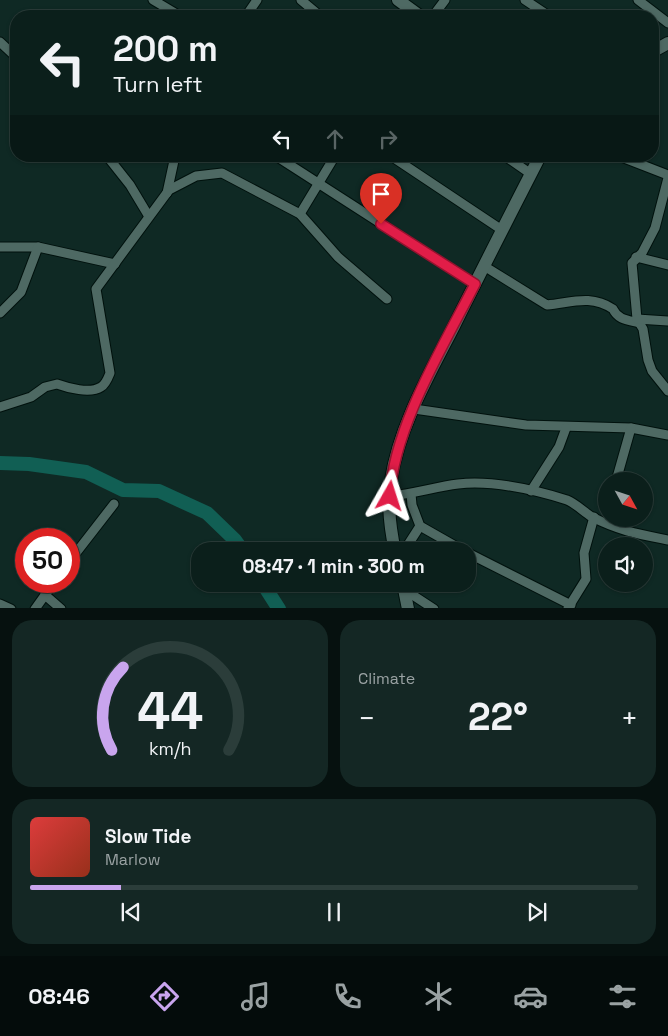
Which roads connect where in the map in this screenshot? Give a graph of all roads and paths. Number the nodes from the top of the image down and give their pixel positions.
1 (153, 0) edge
2 (301, 0) edge
3 (398, 0) edge
4 (525, 0) edge
5 (638, 0) edge
6 (170, 10) edge
7 (313, 10) edge
8 (412, 10) edge
9 (540, 10) edge
10 (651, 10) edge
11 (0, 42) edge
12 (10, 51) edge
13 (112, 162) edge
14 (174, 162) edge
15 (285, 162) edge
16 (331, 162) edge
17 (400, 162) edge
18 (513, 162) edge
19 (537, 162) edge
20 (633, 162) edge
21 (530, 174) junction
22 (668, 177) edge
23 (318, 183) junction
24 (167, 193) junction
25 (300, 214) junction
26 (148, 216) junction
27 (502, 230) junction
28 (0, 247) edge
29 (38, 247) junction
30 (636, 257) junction
31 (115, 264) junction
32 (668, 265) edge
33 (484, 266) junction
34 (475, 284) junction
35 (386, 299) dead end
36 (0, 313) edge
37 (638, 321) junction
38 (668, 321) edge
39 (668, 391) edge
40 (0, 407) edge
41 (414, 409) junction
42 (566, 428) junction
43 (630, 428) junction
44 (668, 435) edge
45 (618, 472) edge
46 (531, 490) junction
47 (411, 494) junction
48 (390, 496) junction
49 (114, 504) dead end
50 (594, 518) junction
51 (598, 519) edge
52 (420, 526) junction
53 (619, 528) edge
54 (668, 540) edge
55 (393, 542) edge
56 (410, 542) edge
57 (448, 542) edge
58 (80, 548) edge
59 (476, 557) edge
60 (405, 592) edge
61 (411, 592) edge
62 (45, 595) joint
63 (0, 604) edge
64 (569, 607) edge
65 (11, 608) edge
66 (35, 608) edge
67 (61, 608) edge
68 (408, 608) edge
69 (434, 608) edge

1 - 6 street
2 - 7 street
3 - 8 main road
4 - 9 street
5 - 10 street
11 - 12 street
13 - 26 street
14 - 24 street
15 - 23 street
16 - 23 street
17 - 27 street
18 - 21 street
19 - 21 main road
20 - 22 street
21 - 27 main road
22 - 30 street
23 - 25 street
23 - 34 street
24 - 25 street
24 - 26 street
25 - 35 street
26 - 31 street
27 - 33 main road
28 - 29 street
29 - 31 street
29 - 36 street
30 - 32 street
30 - 37 street
31 - 40 street
33 - 34 main road
33 - 37 street
34 - 41 main road
37 - 38 street
37 - 39 street
41 - 42 street
41 - 48 main road
42 - 43 street
42 - 46 street
43 - 44 street
43 - 45 street
46 - 47 street
46 - 50 street
47 - 48 street
47 - 52 street
48 - 55 main road
49 - 58 street
50 - 51 street
50 - 64 street
52 - 56 street
52 - 57 street
53 - 54 street
59 - 64 street
60 - 68 main road
61 - 69 street
62 - 66 street
62 - 67 street
63 - 65 street

